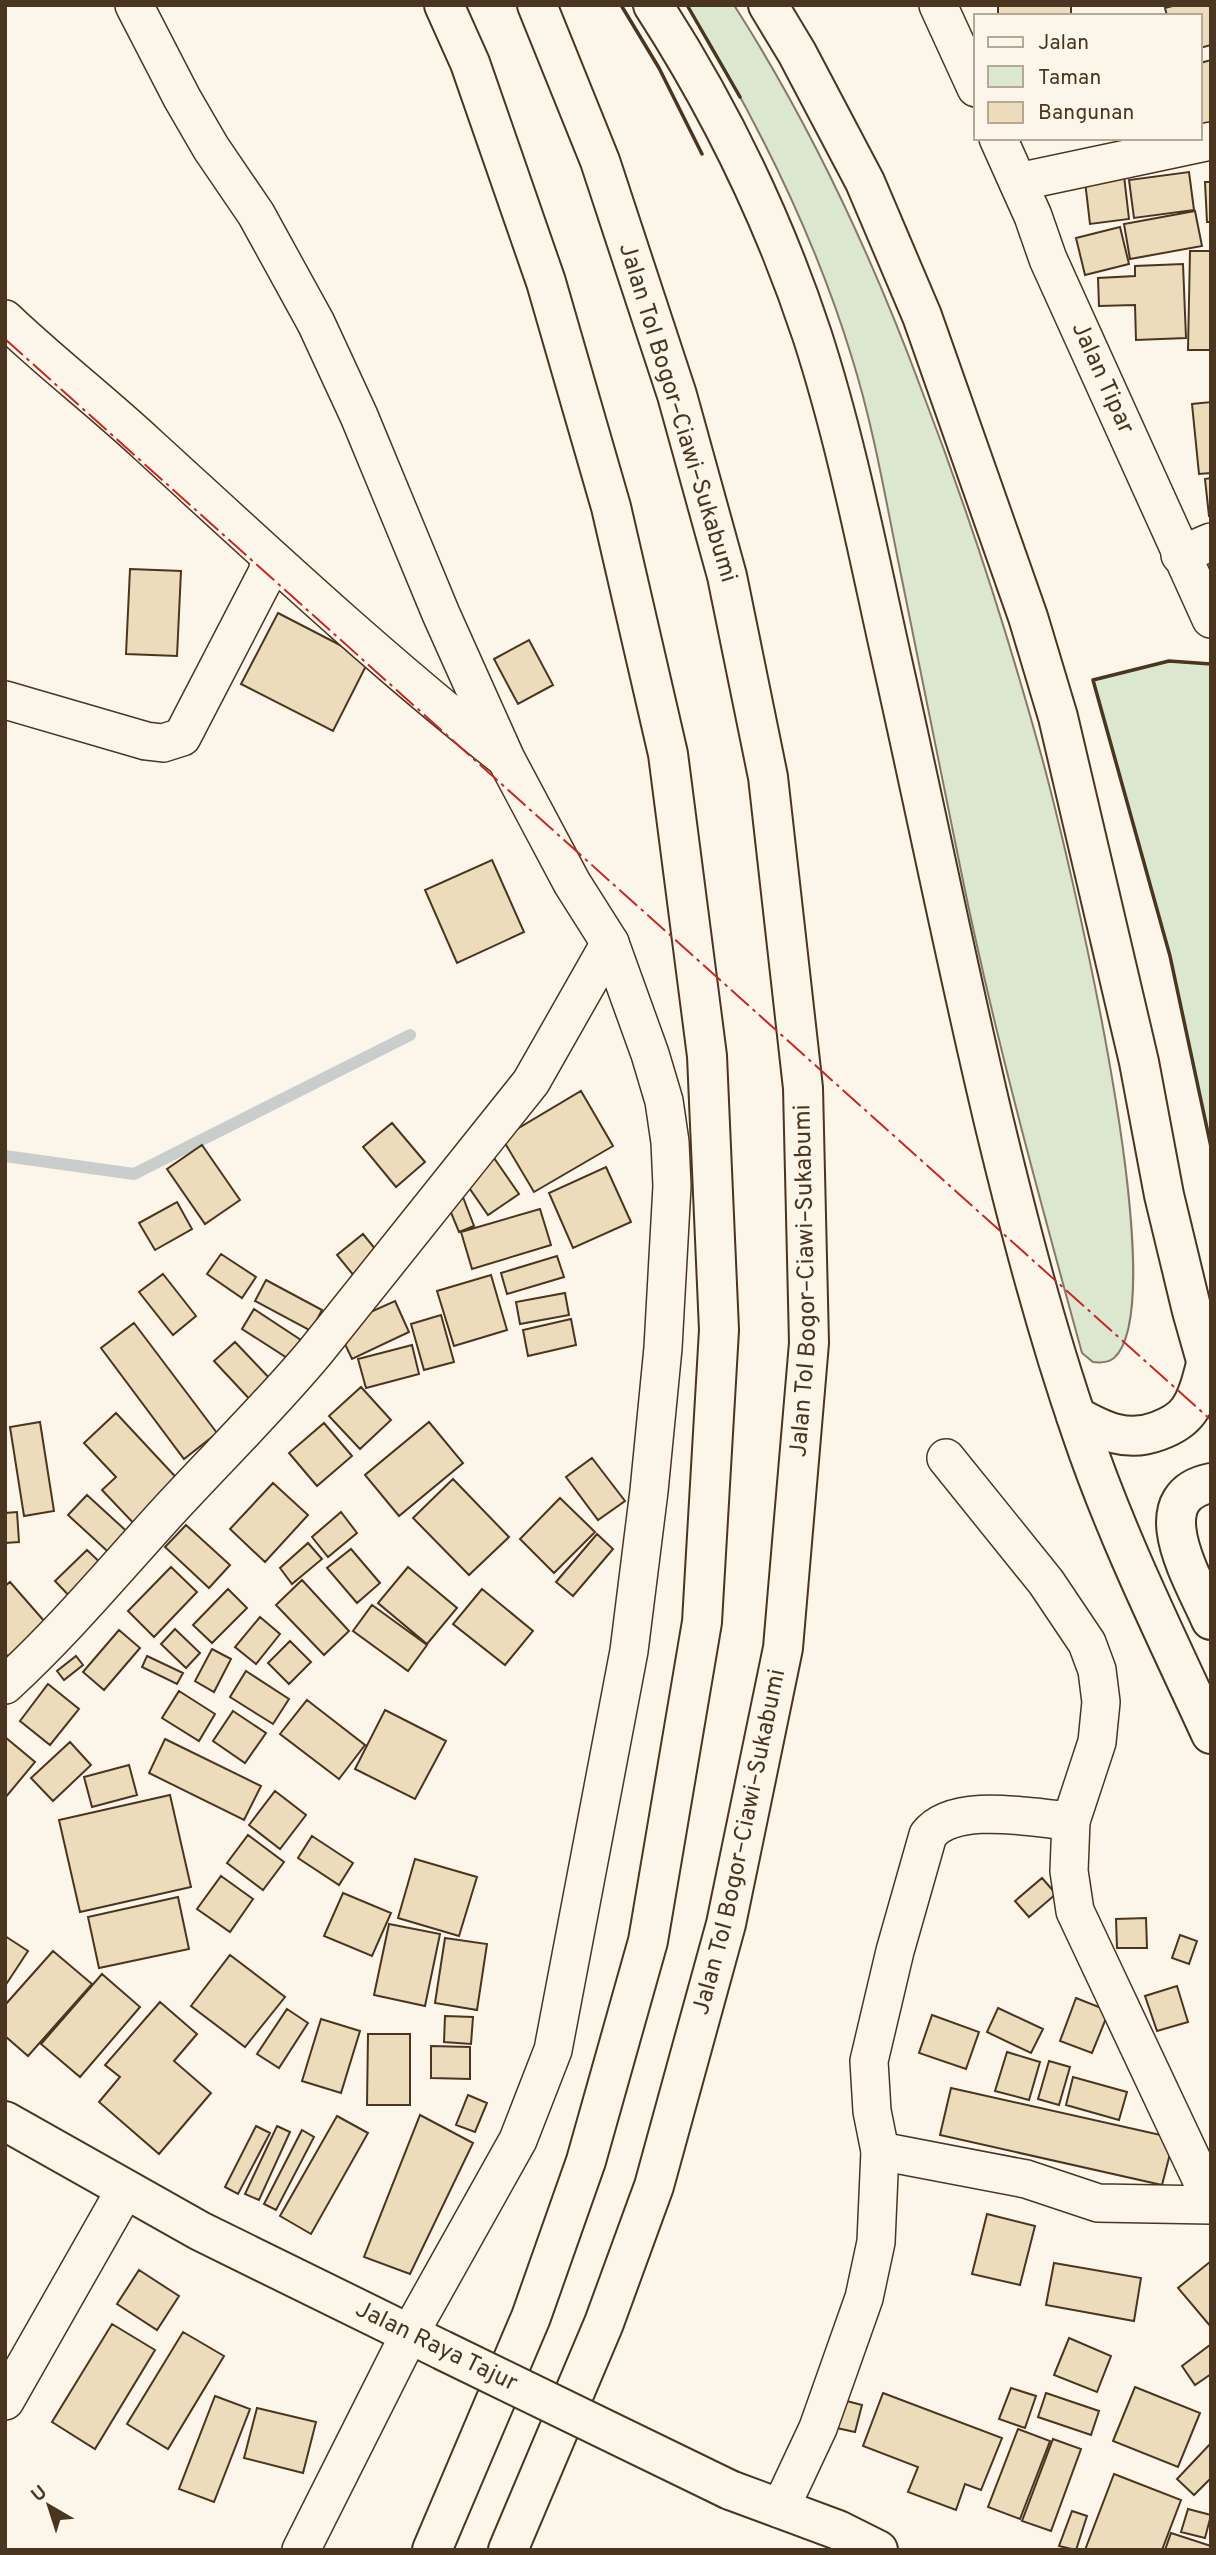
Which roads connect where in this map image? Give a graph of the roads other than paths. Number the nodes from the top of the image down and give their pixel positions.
1 (134, 5) edge
2 (444, 5) edge
3 (537, 5) edge
4 (653, 5) edge
5 (768, 5) edge
6 (938, 5) edge
7 (974, 84) edge
8 (999, 140) edge
9 (1211, 141) edge
10 (1018, 182) junction
11 (5, 319) edge
12 (1196, 549) edge
13 (270, 559) junction
14 (1211, 618) edge
15 (5, 700) edge
16 (506, 759) junction
17 (610, 943) junction
18 (1208, 1371) edge
19 (1076, 1416) junction
20 (946, 1458) dead end
21 (1211, 1483) edge
22 (1211, 1620) edge
23 (5, 1685) edge
24 (1211, 1734) edge
25 (1071, 1821) junction
26 (5, 2121) edge
27 (880, 2151) junction
28 (125, 2190) junction
29 (1211, 2200) edge
30 (1211, 2205) edge
31 (426, 2341) junction
32 (5, 2401) edge
33 (780, 2509) junction
34 (835, 2540) edge
35 (301, 2550) edge
36 (432, 2550) edge
37 (508, 2550) edge
38 (878, 2550) edge

1 - 16 street
2 - 36 highway
3 - 37 highway, Jalan Tol Bogor–Ciawi–Sukabumi
4 - 19 highway
5 - 18 highway
6 - 7 street
8 - 10 street, Jalan Tipar
9 - 10 street
10 - 12 street, Jalan Tipar
11 - 13 street
12 - 14 street, Jalan Tipar
13 - 15 street
13 - 16 street
16 - 17 street
17 - 23 street
17 - 31 street
18 - 19 highway
19 - 24 highway
20 - 25 street
21 - 22 highway
25 - 27 street
25 - 29 street
26 - 28 highway, Jalan Raya Tajur
27 - 30 street
27 - 33 street
28 - 31 highway, Jalan Raya Tajur
28 - 32 street
31 - 33 highway, Jalan Raya Tajur, bridge
31 - 35 street
33 - 34 highway, Jalan Raya Tajur
34 - 38 highway, Jalan Raya Tajur

